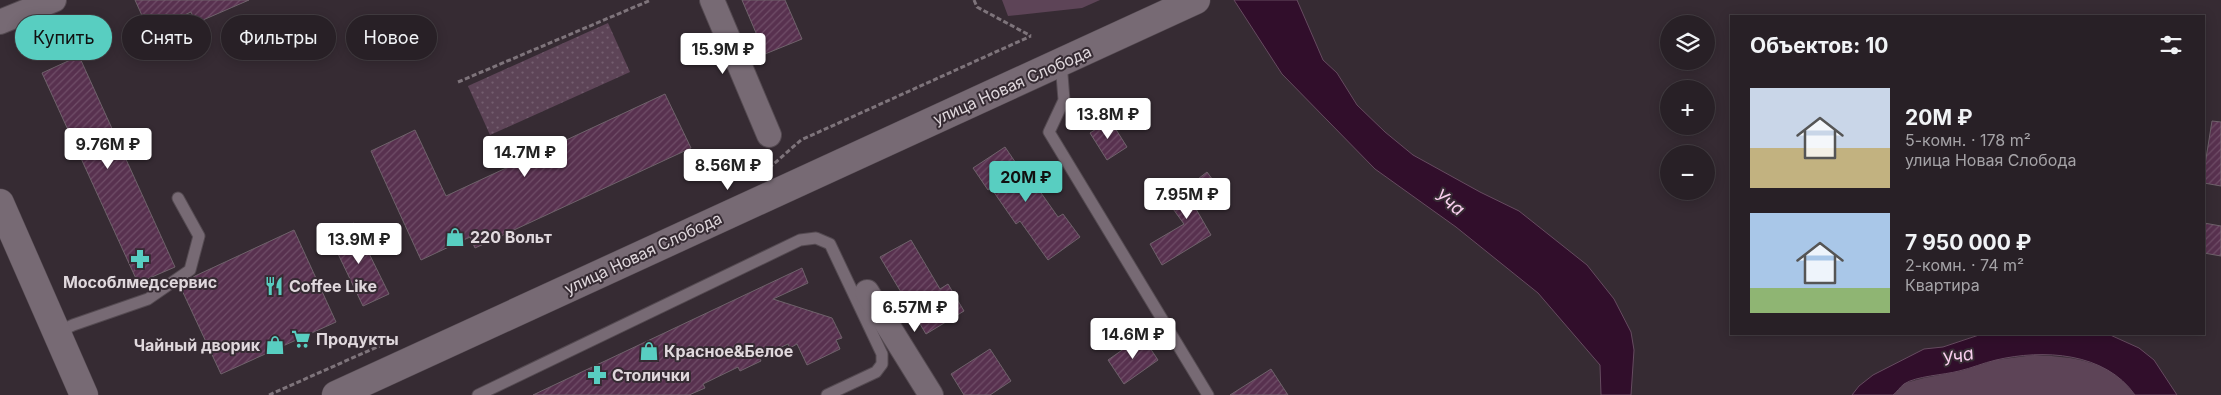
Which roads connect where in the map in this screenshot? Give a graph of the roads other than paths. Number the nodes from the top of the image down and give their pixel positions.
1 (54, 0) edge
2 (712, 0) edge
3 (1192, 2) edge
4 (0, 22) edge
5 (1061, 62) junction
6 (769, 135) dead end
7 (178, 198) dead end
8 (0, 203) edge
9 (867, 292) dead end
10 (56, 333) junction
11 (84, 395) edge
12 (336, 395) edge
13 (478, 395) edge
14 (827, 395) edge
15 (932, 395) edge
16 (1208, 395) edge

1 - 4 street
2 - 6 street
3 - 5 main road, улица Новая Слобода
5 - 12 main road, улица Новая Слобода
5 - 16 lane
7 - 10 lane
8 - 10 main road
9 - 15 street
10 - 11 main road
13 - 14 lane

